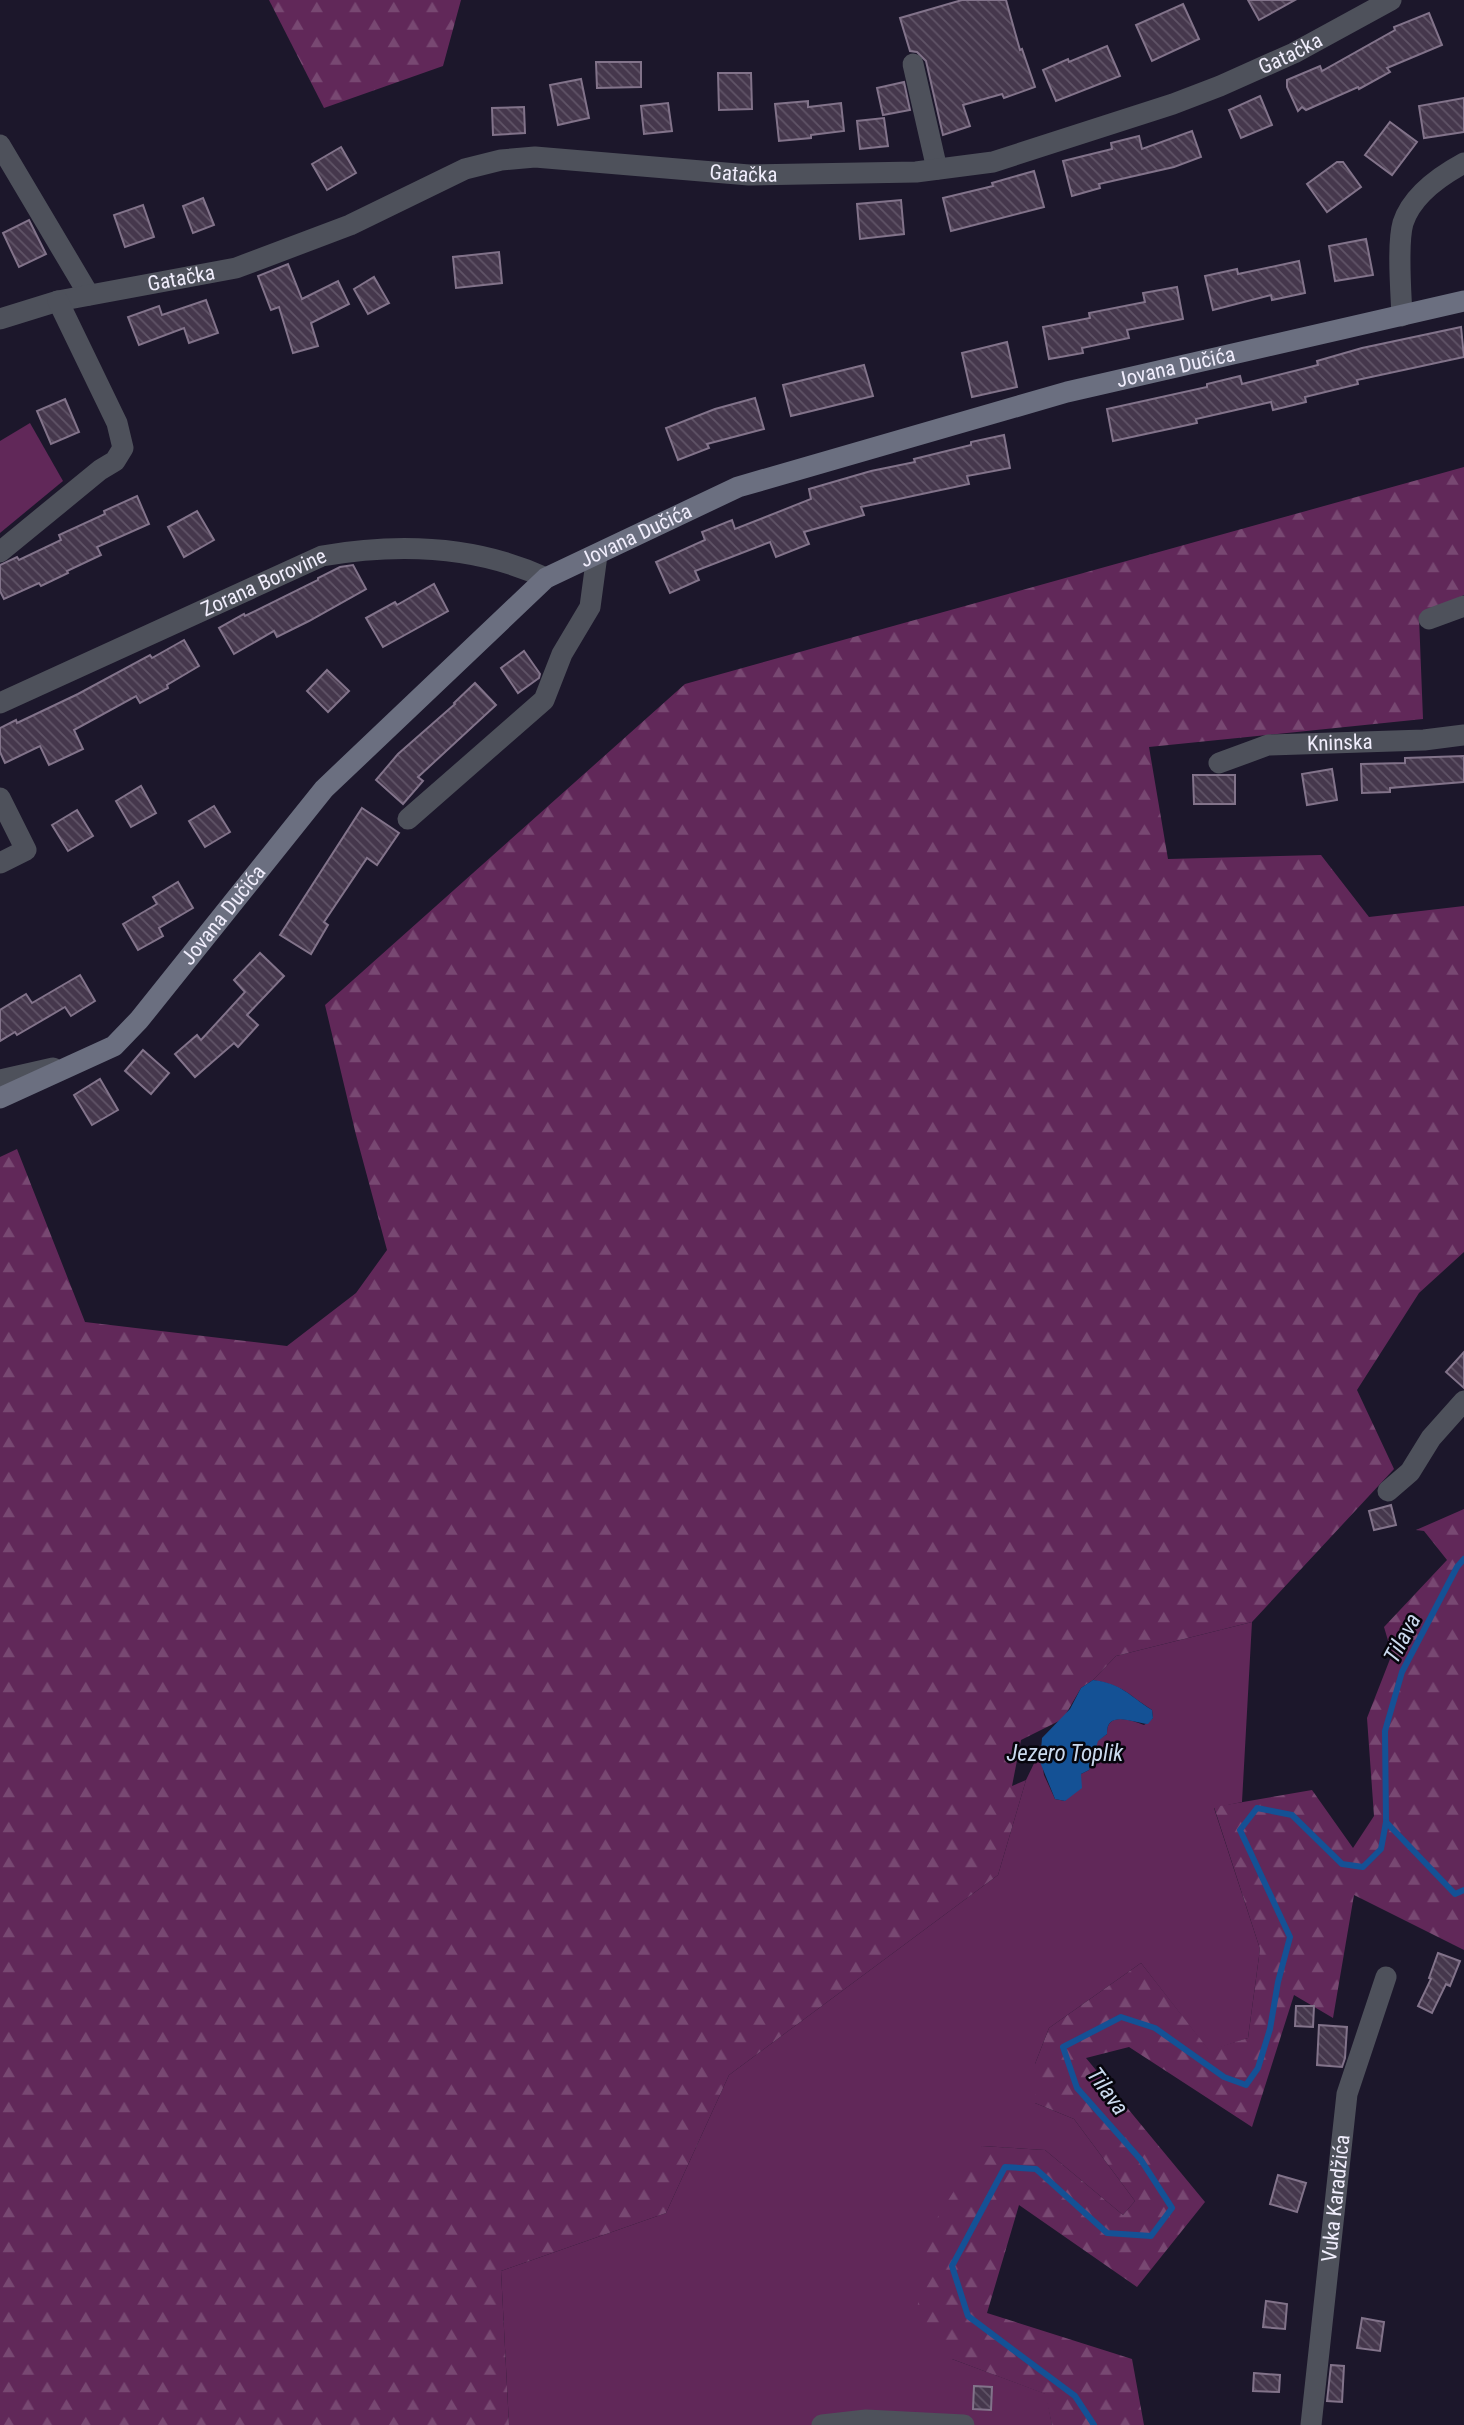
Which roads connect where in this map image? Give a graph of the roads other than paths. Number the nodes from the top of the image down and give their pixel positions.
1 (1391, 0) edge
2 (913, 64) dead end
3 (0, 145) edge
4 (1464, 163) edge
5 (937, 169) junction
6 (89, 295) junction
7 (1464, 301) edge
8 (58, 302) junction
9 (1402, 316) junction
10 (0, 319) edge
11 (0, 552) edge
12 (597, 555) junction
13 (546, 578) junction
14 (1464, 606) edge
15 (1429, 619) dead end
16 (0, 704) edge
17 (1464, 735) edge
18 (1219, 764) dead end
19 (0, 798) edge
20 (408, 819) dead end
21 (0, 863) edge
22 (75, 1063) junction
23 (0, 1080) edge
24 (0, 1098) edge
25 (1464, 1401) edge
26 (1388, 1491) dead end
27 (1386, 1977) dead end
28 (822, 2425) edge
29 (964, 2425) edge
30 (1311, 2425) edge

1 - 5 street, Gatačka
2 - 5 street
3 - 6 street
4 - 9 street
5 - 6 street, Gatačka
6 - 8 street, Gatačka
7 - 9 main road, Jovana Dučića
8 - 10 street, Gatačka
8 - 11 street
9 - 12 main road, Jovana Dučića
12 - 13 main road, Jovana Dučića
12 - 20 street
13 - 16 street, Zorana Borovine
13 - 22 main road, Jovana Dučića
14 - 15 street
17 - 18 street, Kninska
19 - 21 street
22 - 23 street
22 - 24 main road, Jovana Dučića
25 - 26 street
27 - 30 street, Vuka Karadžića
28 - 29 street

